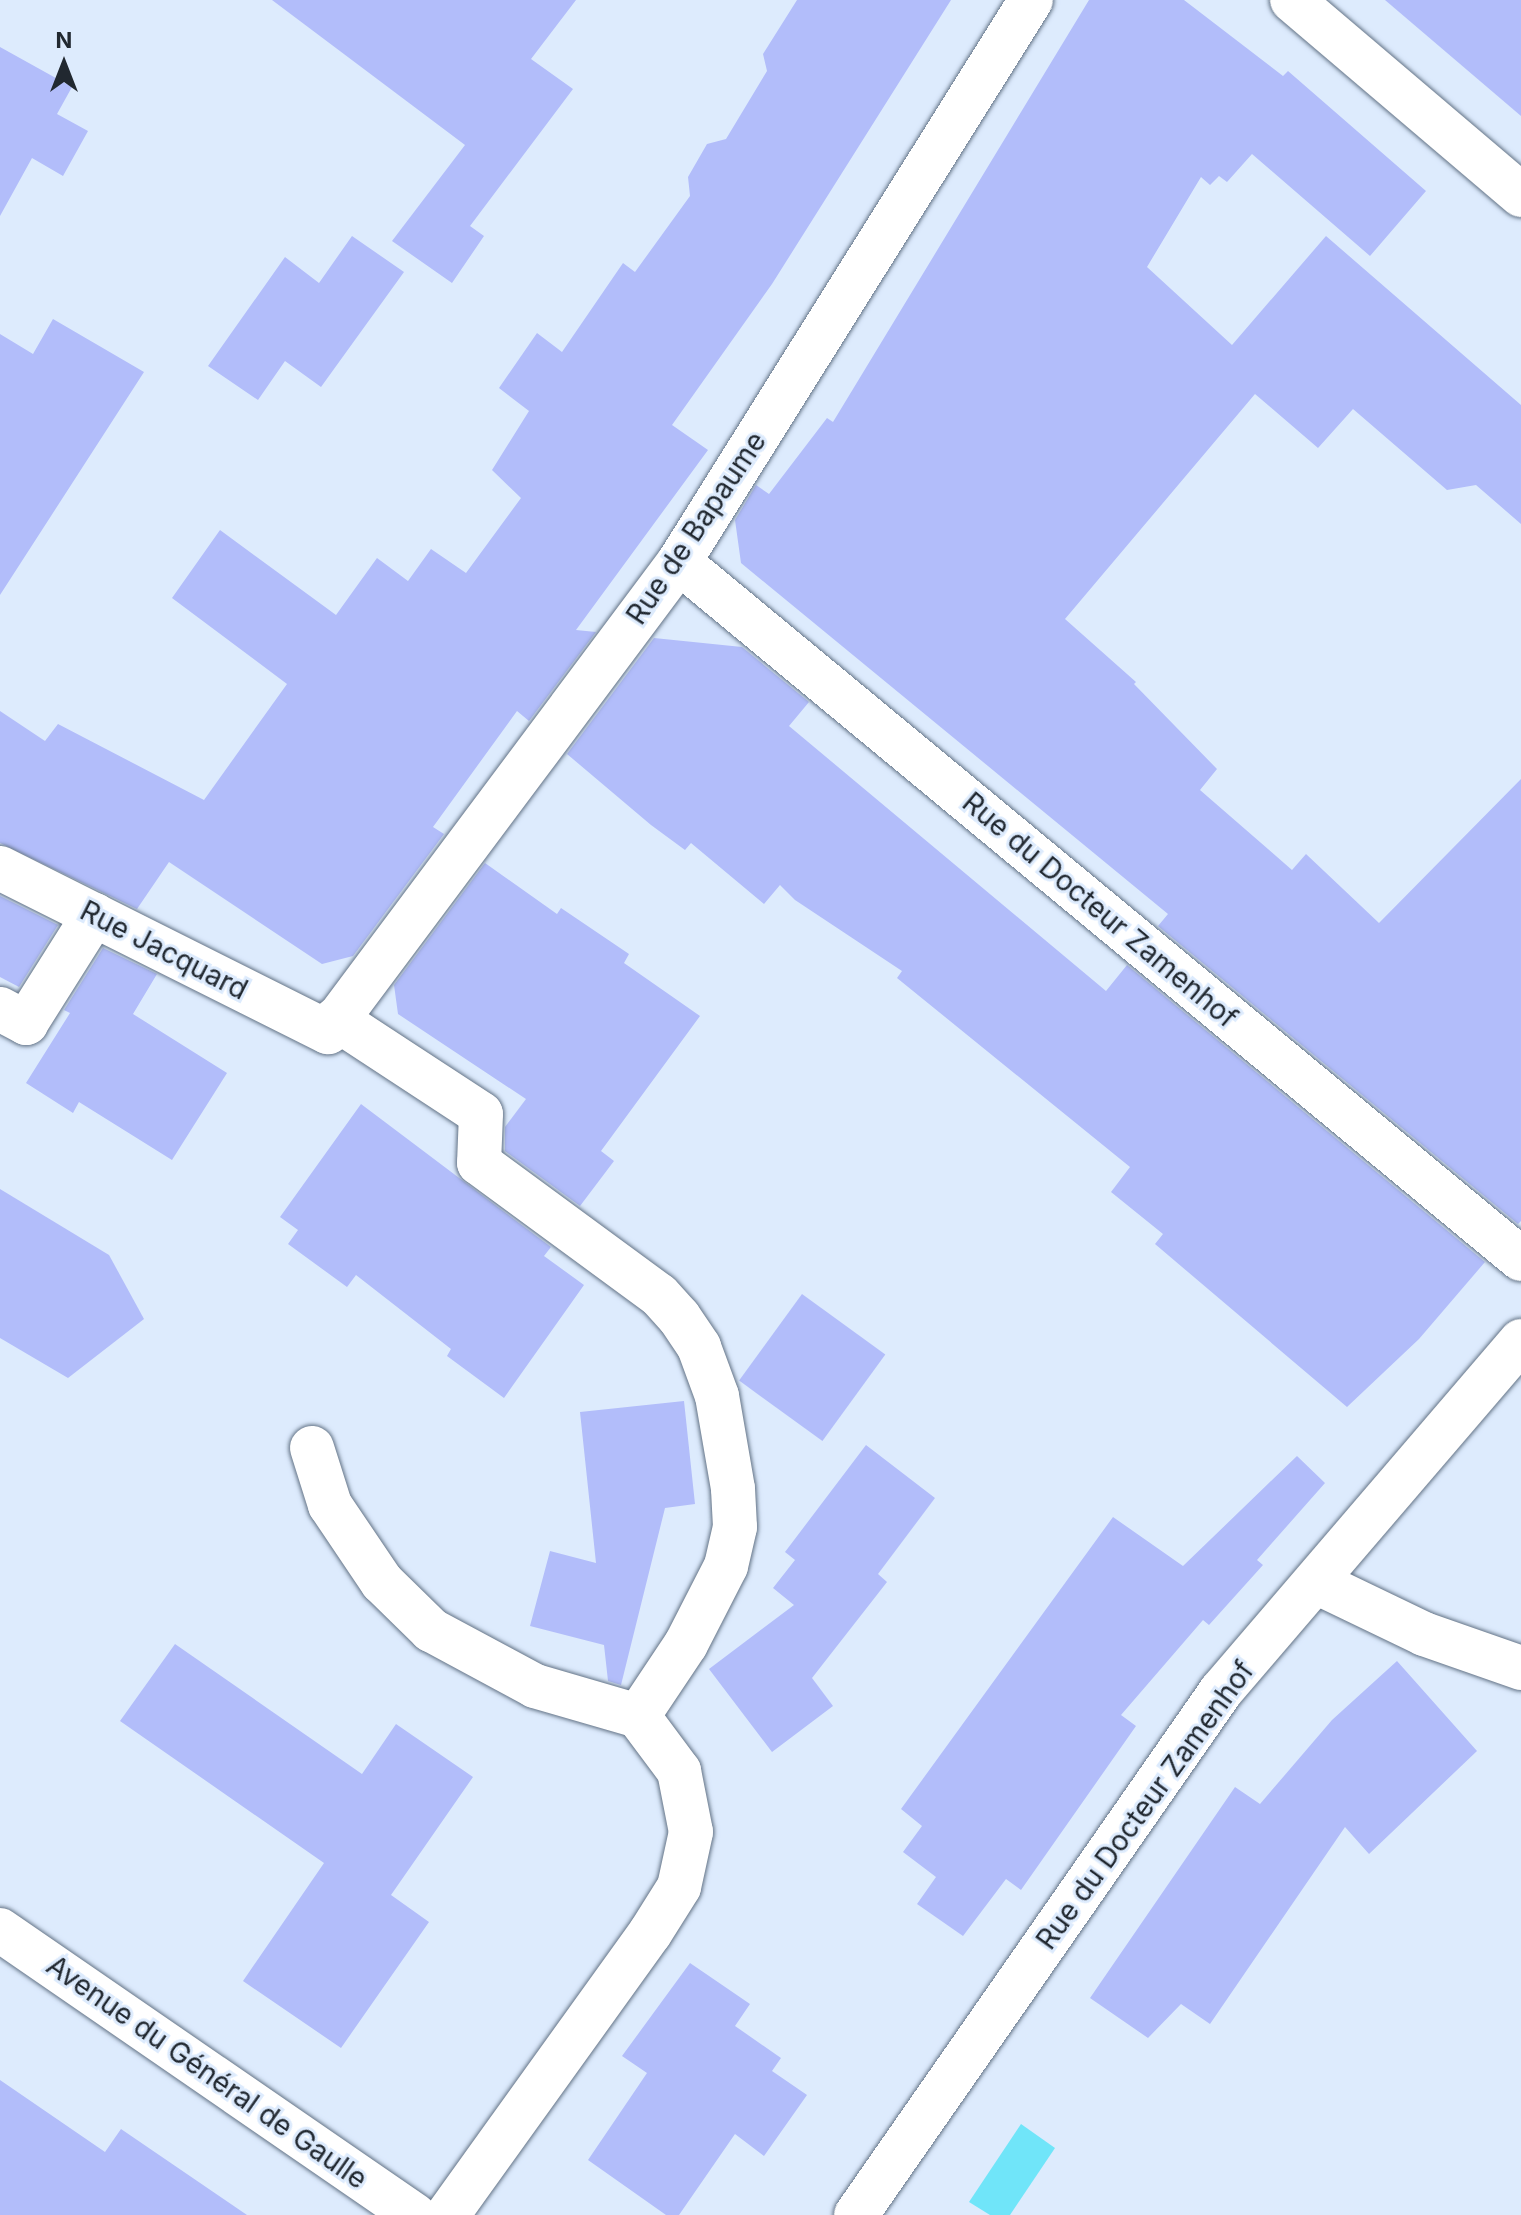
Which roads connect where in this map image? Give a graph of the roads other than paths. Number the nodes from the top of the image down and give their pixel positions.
1 (1031, 0) edge
2 (1292, 0) edge
3 (1521, 195) edge
4 (679, 562) junction
5 (0, 868) edge
6 (94, 915) junction
7 (0, 1009) edge
8 (332, 1026) junction
9 (1521, 1259) edge
10 (1521, 1341) edge
11 (312, 1448) dead end
12 (1316, 1582) junction
13 (1521, 1668) edge
14 (638, 1716) junction
15 (0, 1930) edge
16 (414, 2215) edge
17 (447, 2215) edge
18 (856, 2215) edge

1 - 4 street, Rue de Bapaume
2 - 3 street
4 - 8 street, Rue de Bapaume
4 - 9 street, Rue du Docteur Zamenhof
5 - 6 street, Rue Jacquard
6 - 7 street
6 - 8 street, Rue Jacquard
8 - 14 street, Rue Jacquard
10 - 12 street, Rue du Docteur Zamenhof
11 - 14 street
12 - 13 street
12 - 18 street, Rue du Docteur Zamenhof
14 - 17 street
15 - 16 street, Avenue du Général de Gaulle

